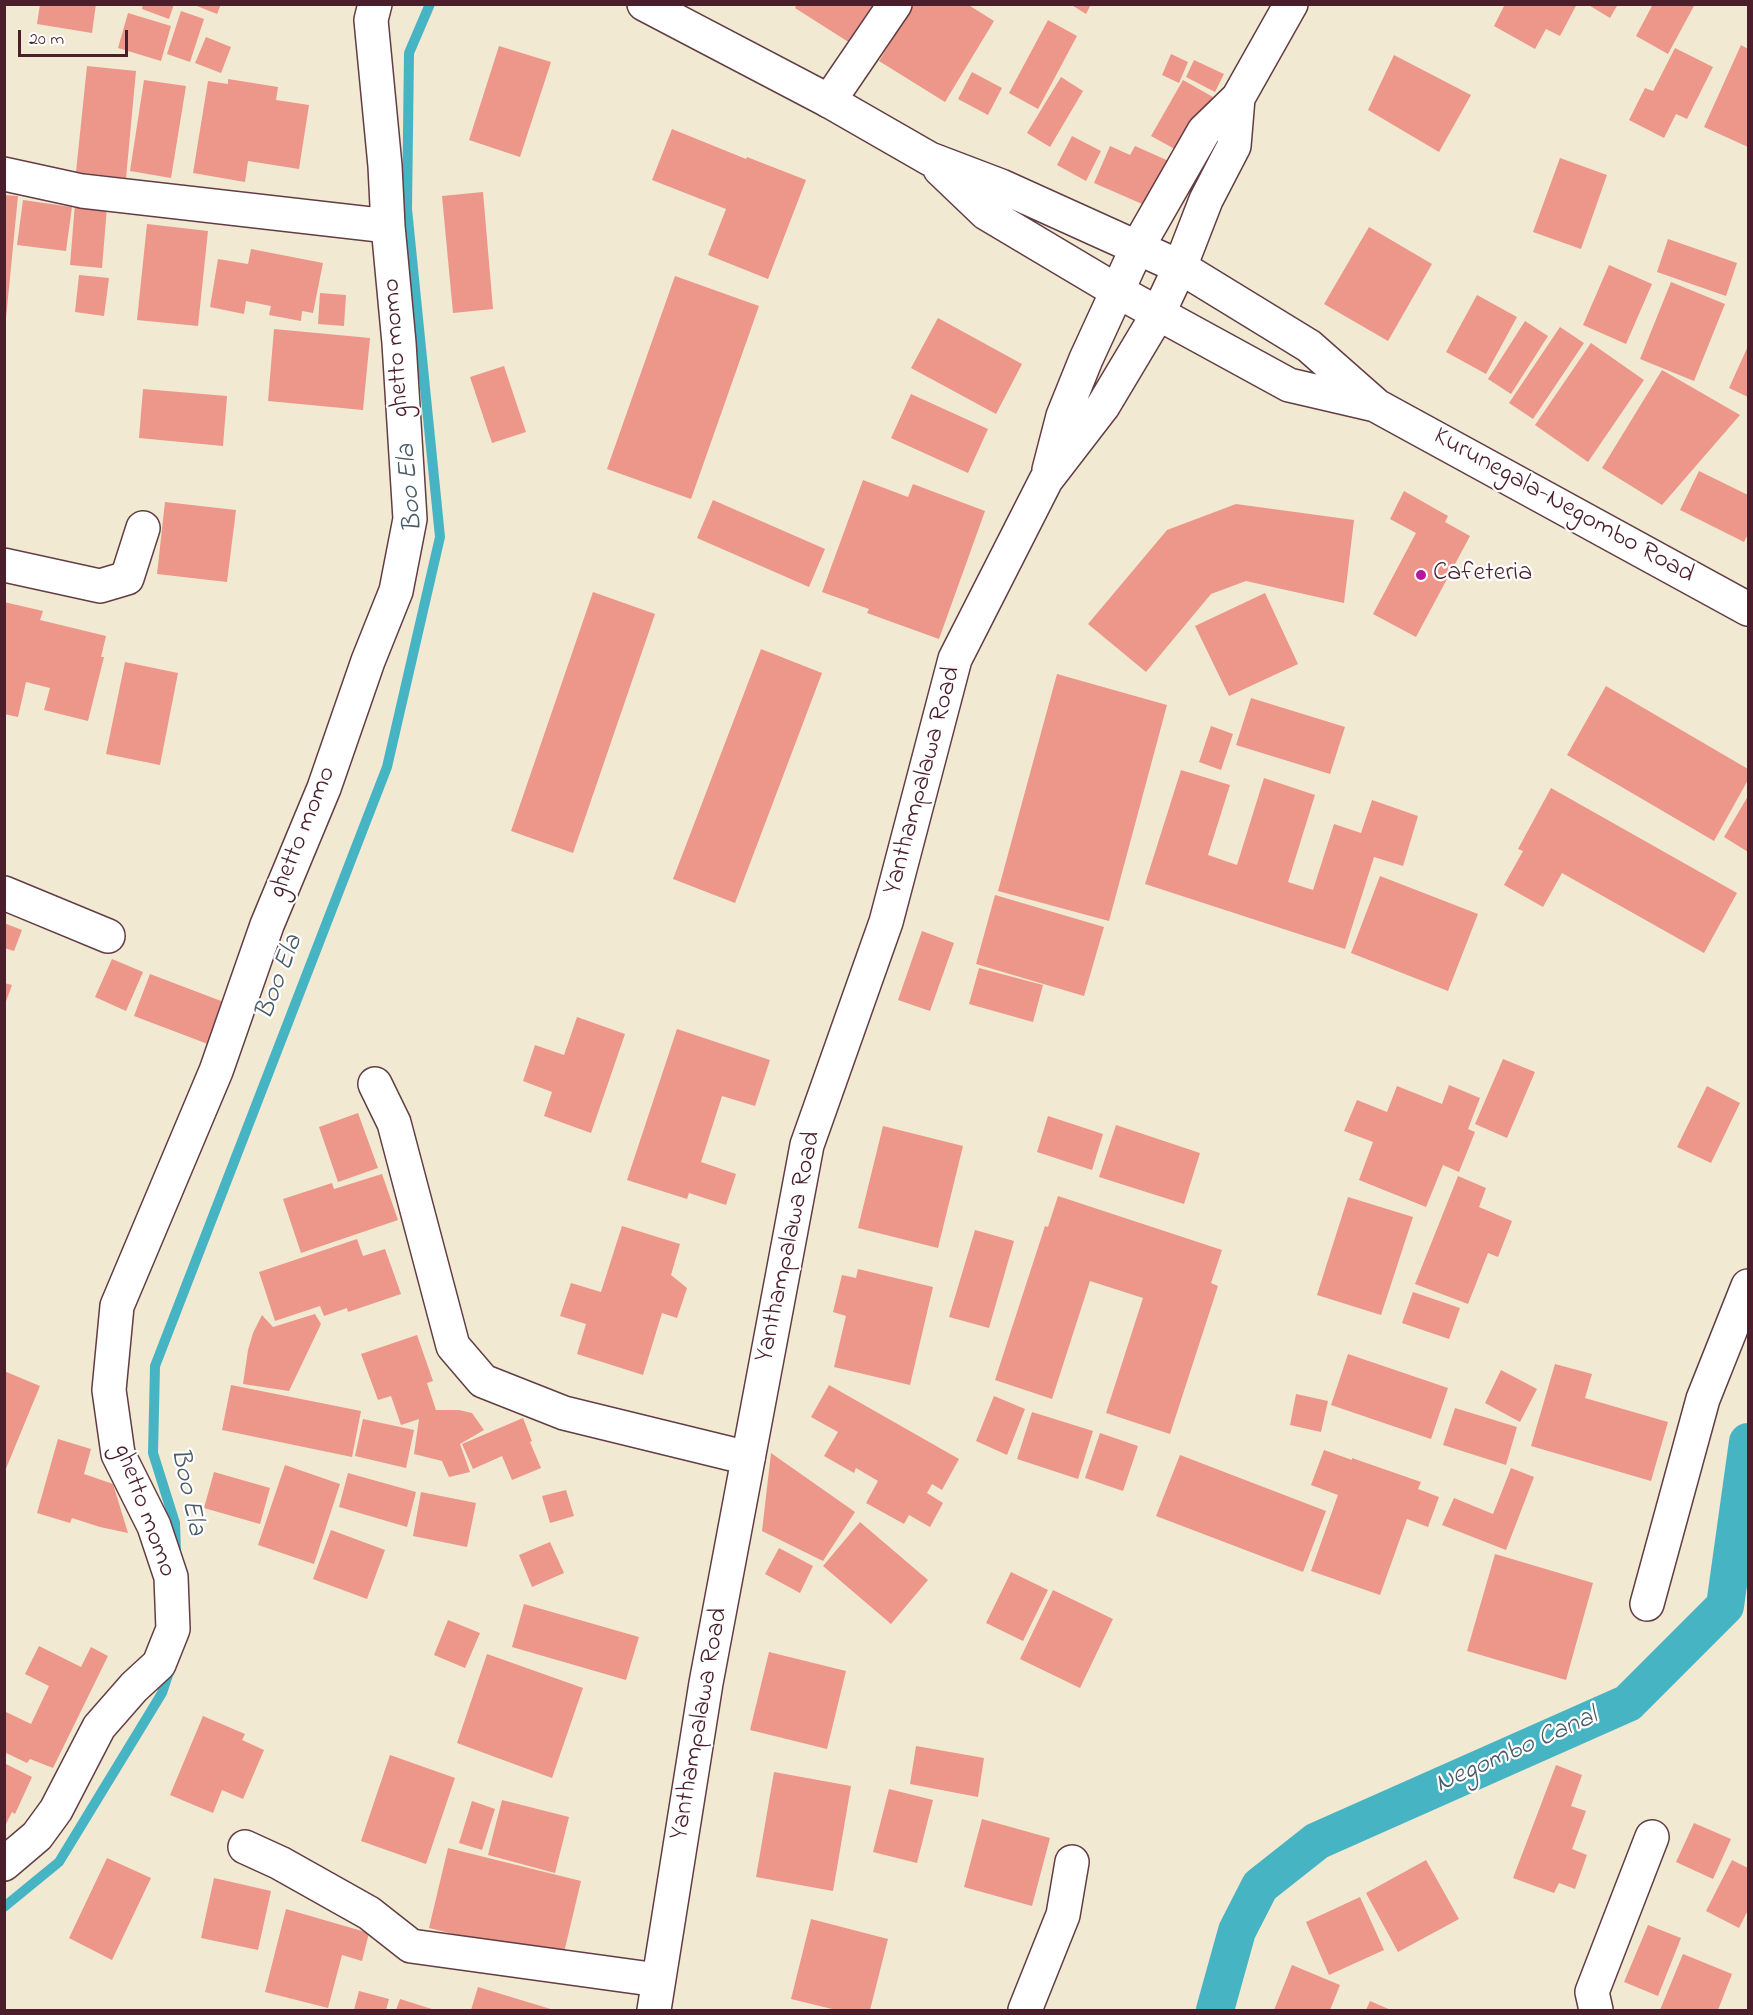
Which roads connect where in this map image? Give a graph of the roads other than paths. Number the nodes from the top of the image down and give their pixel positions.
1 (375, 4) edge
2 (644, 4) edge
3 (895, 4) edge
4 (1291, 4) edge
5 (1238, 98) junction
6 (828, 101) junction
7 (930, 159) junction
8 (4, 174) edge
9 (388, 226) junction
10 (1127, 269) junction
11 (1169, 290) junction
12 (1377, 406) junction
13 (1046, 480) junction
14 (143, 528) dead end
15 (4, 565) edge
16 (1749, 609) edge
17 (4, 893) edge
18 (108, 936) dead end
19 (375, 1084) dead end
20 (1749, 1286) edge
21 (748, 1458) junction
22 (1647, 1604) dead end
23 (1652, 1837) dead end
24 (245, 1847) dead end
25 (1072, 1862) dead end
26 (4, 1864) edge
27 (656, 1995) edge
28 (1025, 2010) edge
29 (1596, 2010) edge

1 - 9 street, ghetto momo
2 - 6 street
3 - 6 street
4 - 5 street
5 - 10 street, Yanthampalawa Road
5 - 11 street, Yanthampalawa Road
6 - 7 street
7 - 10 street
7 - 10 street
8 - 9 street
9 - 26 street, ghetto momo
10 - 11 street
10 - 11 street
10 - 13 street, Yanthampalawa Road
11 - 12 street, Kurunegala-Negombo Road
11 - 12 street, Kurunegala-Negombo Road
11 - 13 street, Yanthampalawa Road
12 - 16 street, Kurunegala-Negombo Road
13 - 21 street, Yanthampalawa Road
14 - 15 street
17 - 18 street
19 - 21 street
20 - 22 street
21 - 27 street, Yanthampalawa Road
23 - 29 street
24 - 27 street
25 - 28 street

